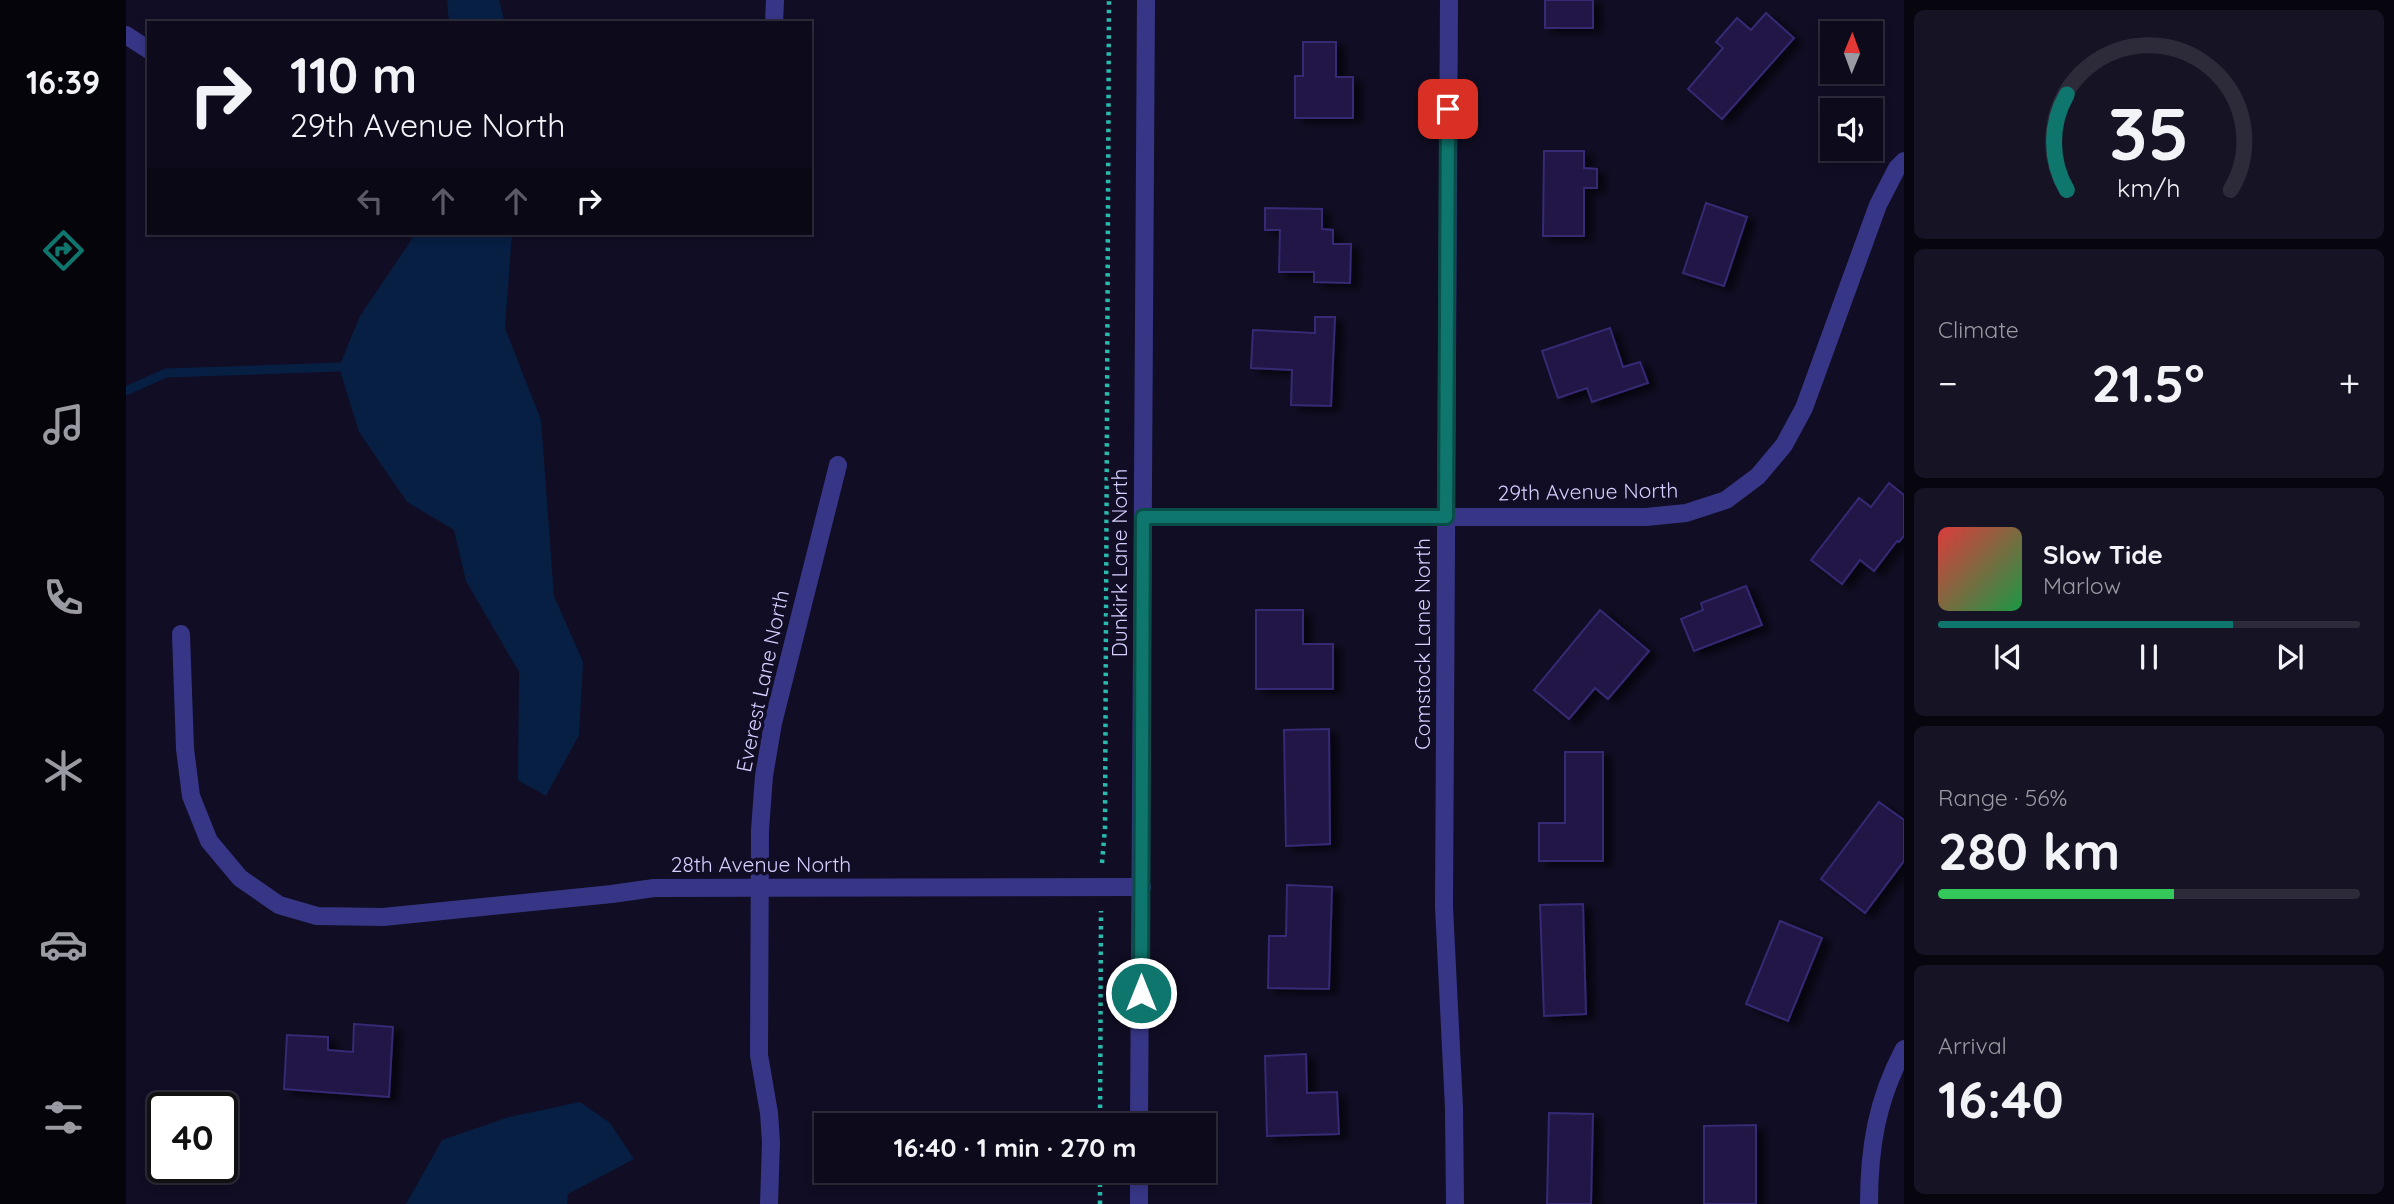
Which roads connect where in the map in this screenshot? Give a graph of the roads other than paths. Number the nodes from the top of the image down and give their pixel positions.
1 (775, 0) edge
2 (1146, 0) edge
3 (1449, 0) edge
4 (774, 21) edge
5 (126, 35) edge
6 (147, 50) edge
7 (1904, 161) edge
8 (838, 465) dead end
9 (1143, 517) junction
10 (1446, 517) junction
11 (181, 634) dead end
12 (760, 887) junction
13 (1142, 887) junction
14 (1904, 1049) edge
15 (1139, 1113) edge
16 (1139, 1183) edge
17 (769, 1204) edge
18 (1139, 1204) edge
19 (1455, 1204) edge
20 (1869, 1204) edge

1 - 4 street
2 - 9 street, Dunkirk Lane North
3 - 10 street, Comstock Lane North
5 - 6 street
7 - 10 street, 29th Avenue North
8 - 12 street, Everest Lane North
9 - 10 street, 29th Avenue North
9 - 13 street, Dunkirk Lane North
10 - 19 street, Comstock Lane North
11 - 12 street, 28th Avenue North
12 - 13 street, 28th Avenue North
12 - 17 street, Everest Lane North
13 - 15 street, Dunkirk Lane North
14 - 20 street
16 - 18 street

